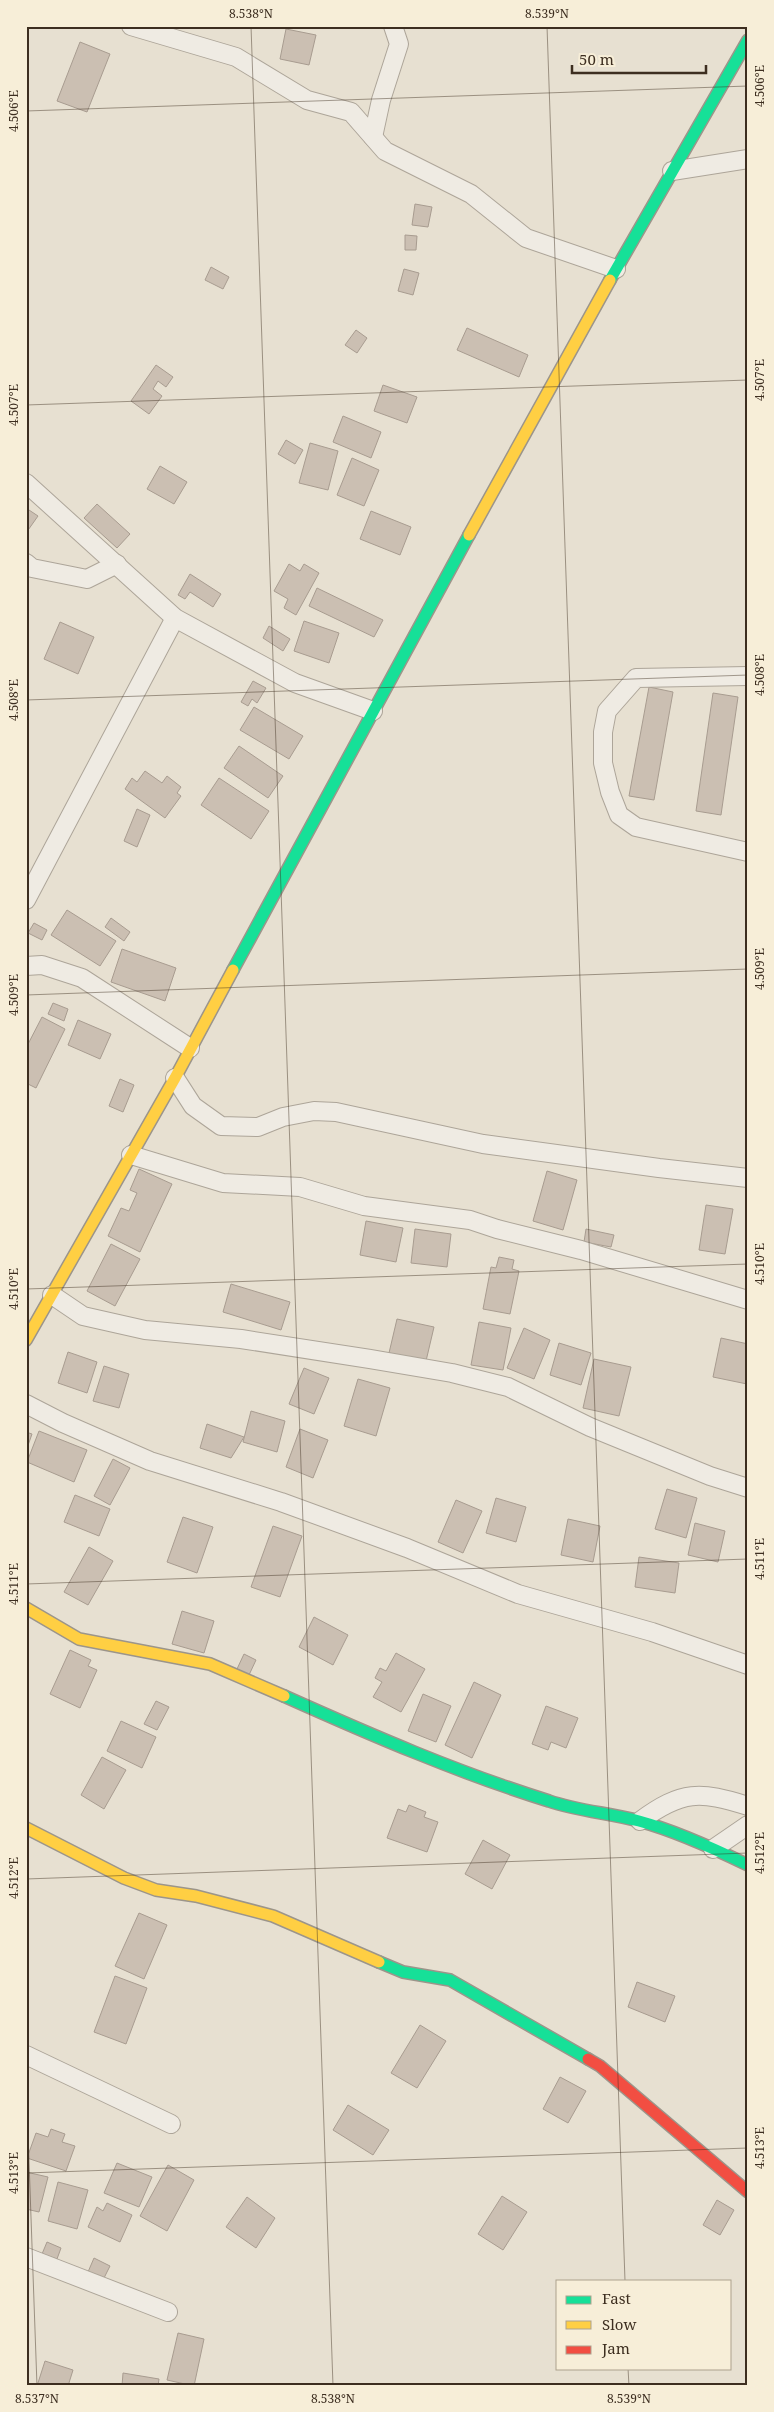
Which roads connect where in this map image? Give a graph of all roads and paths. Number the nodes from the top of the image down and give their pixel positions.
1 (131, 26) edge
2 (393, 26) edge
3 (748, 40) edge
4 (373, 137) junction
5 (748, 159) edge
6 (672, 171) junction
7 (616, 269) junction
8 (26, 483) edge
9 (26, 563) edge
10 (117, 564) junction
11 (175, 618) junction
12 (748, 676) edge
13 (372, 712) junction
14 (748, 852) edge
15 (26, 900) edge
16 (26, 966) edge
17 (190, 1048) junction
18 (175, 1078) junction
19 (131, 1155) junction
20 (748, 1178) edge
21 (52, 1295) junction
22 (748, 1300) edge
23 (26, 1340) edge
24 (26, 1404) edge
25 (748, 1488) edge
26 (26, 1608) edge
27 (748, 1665) edge
28 (748, 1806) edge
29 (640, 1820) junction
30 (748, 1825) edge
31 (26, 1828) edge
32 (713, 1849) junction
33 (748, 1865) edge
34 (26, 2055) edge
35 (171, 2124) dead end
36 (748, 2192) edge
37 (26, 2256) edge
38 (168, 2312) dead end

1 - 4 street
2 - 4 street
3 - 6 street
4 - 7 street
5 - 6 street
6 - 7 street
7 - 13 street
8 - 10 street
9 - 10 street
10 - 11 street
11 - 13 street
11 - 15 street
12 - 14 street
13 - 17 street
16 - 17 street
17 - 18 street
18 - 19 street
18 - 20 street
19 - 21 street
19 - 22 street
21 - 23 street
21 - 25 street
24 - 27 street
26 - 29 street
28 - 29 street
29 - 32 street
30 - 32 street
31 - 36 street
32 - 33 street
34 - 35 street
37 - 38 street

